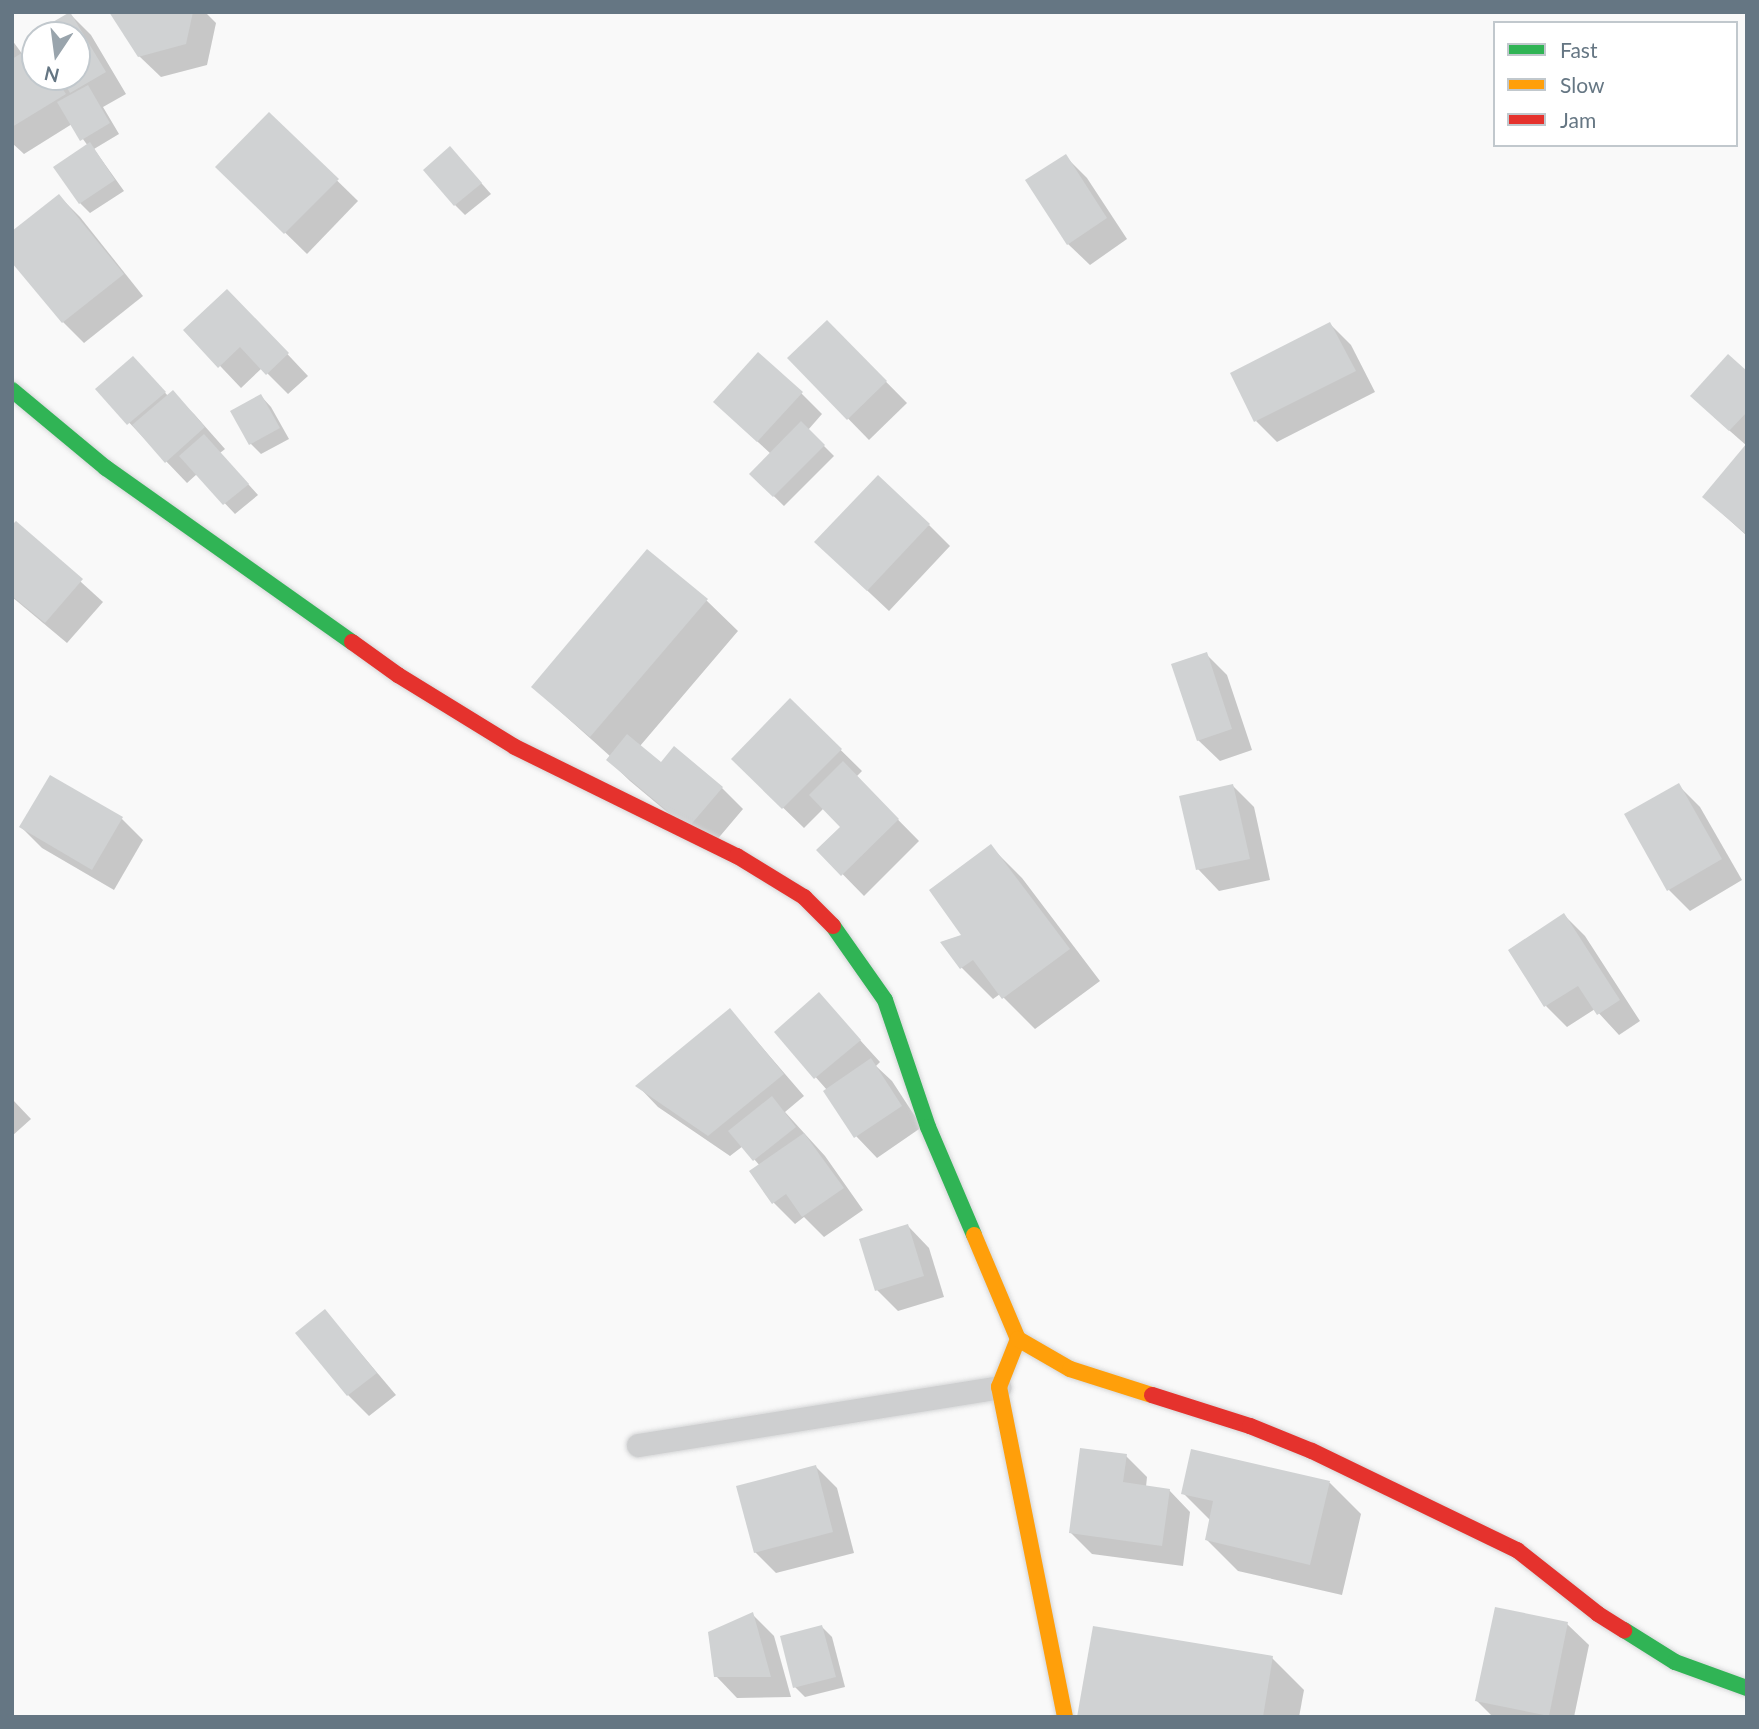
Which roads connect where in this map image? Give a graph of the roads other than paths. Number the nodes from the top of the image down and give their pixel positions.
1 (12, 390) edge
2 (1018, 1339) junction
3 (999, 1387) junction
4 (638, 1446) dead end
5 (1747, 1688) edge
6 (1065, 1717) edge

1 - 2 street
2 - 3 street
2 - 5 street
3 - 4 lane
3 - 6 street

